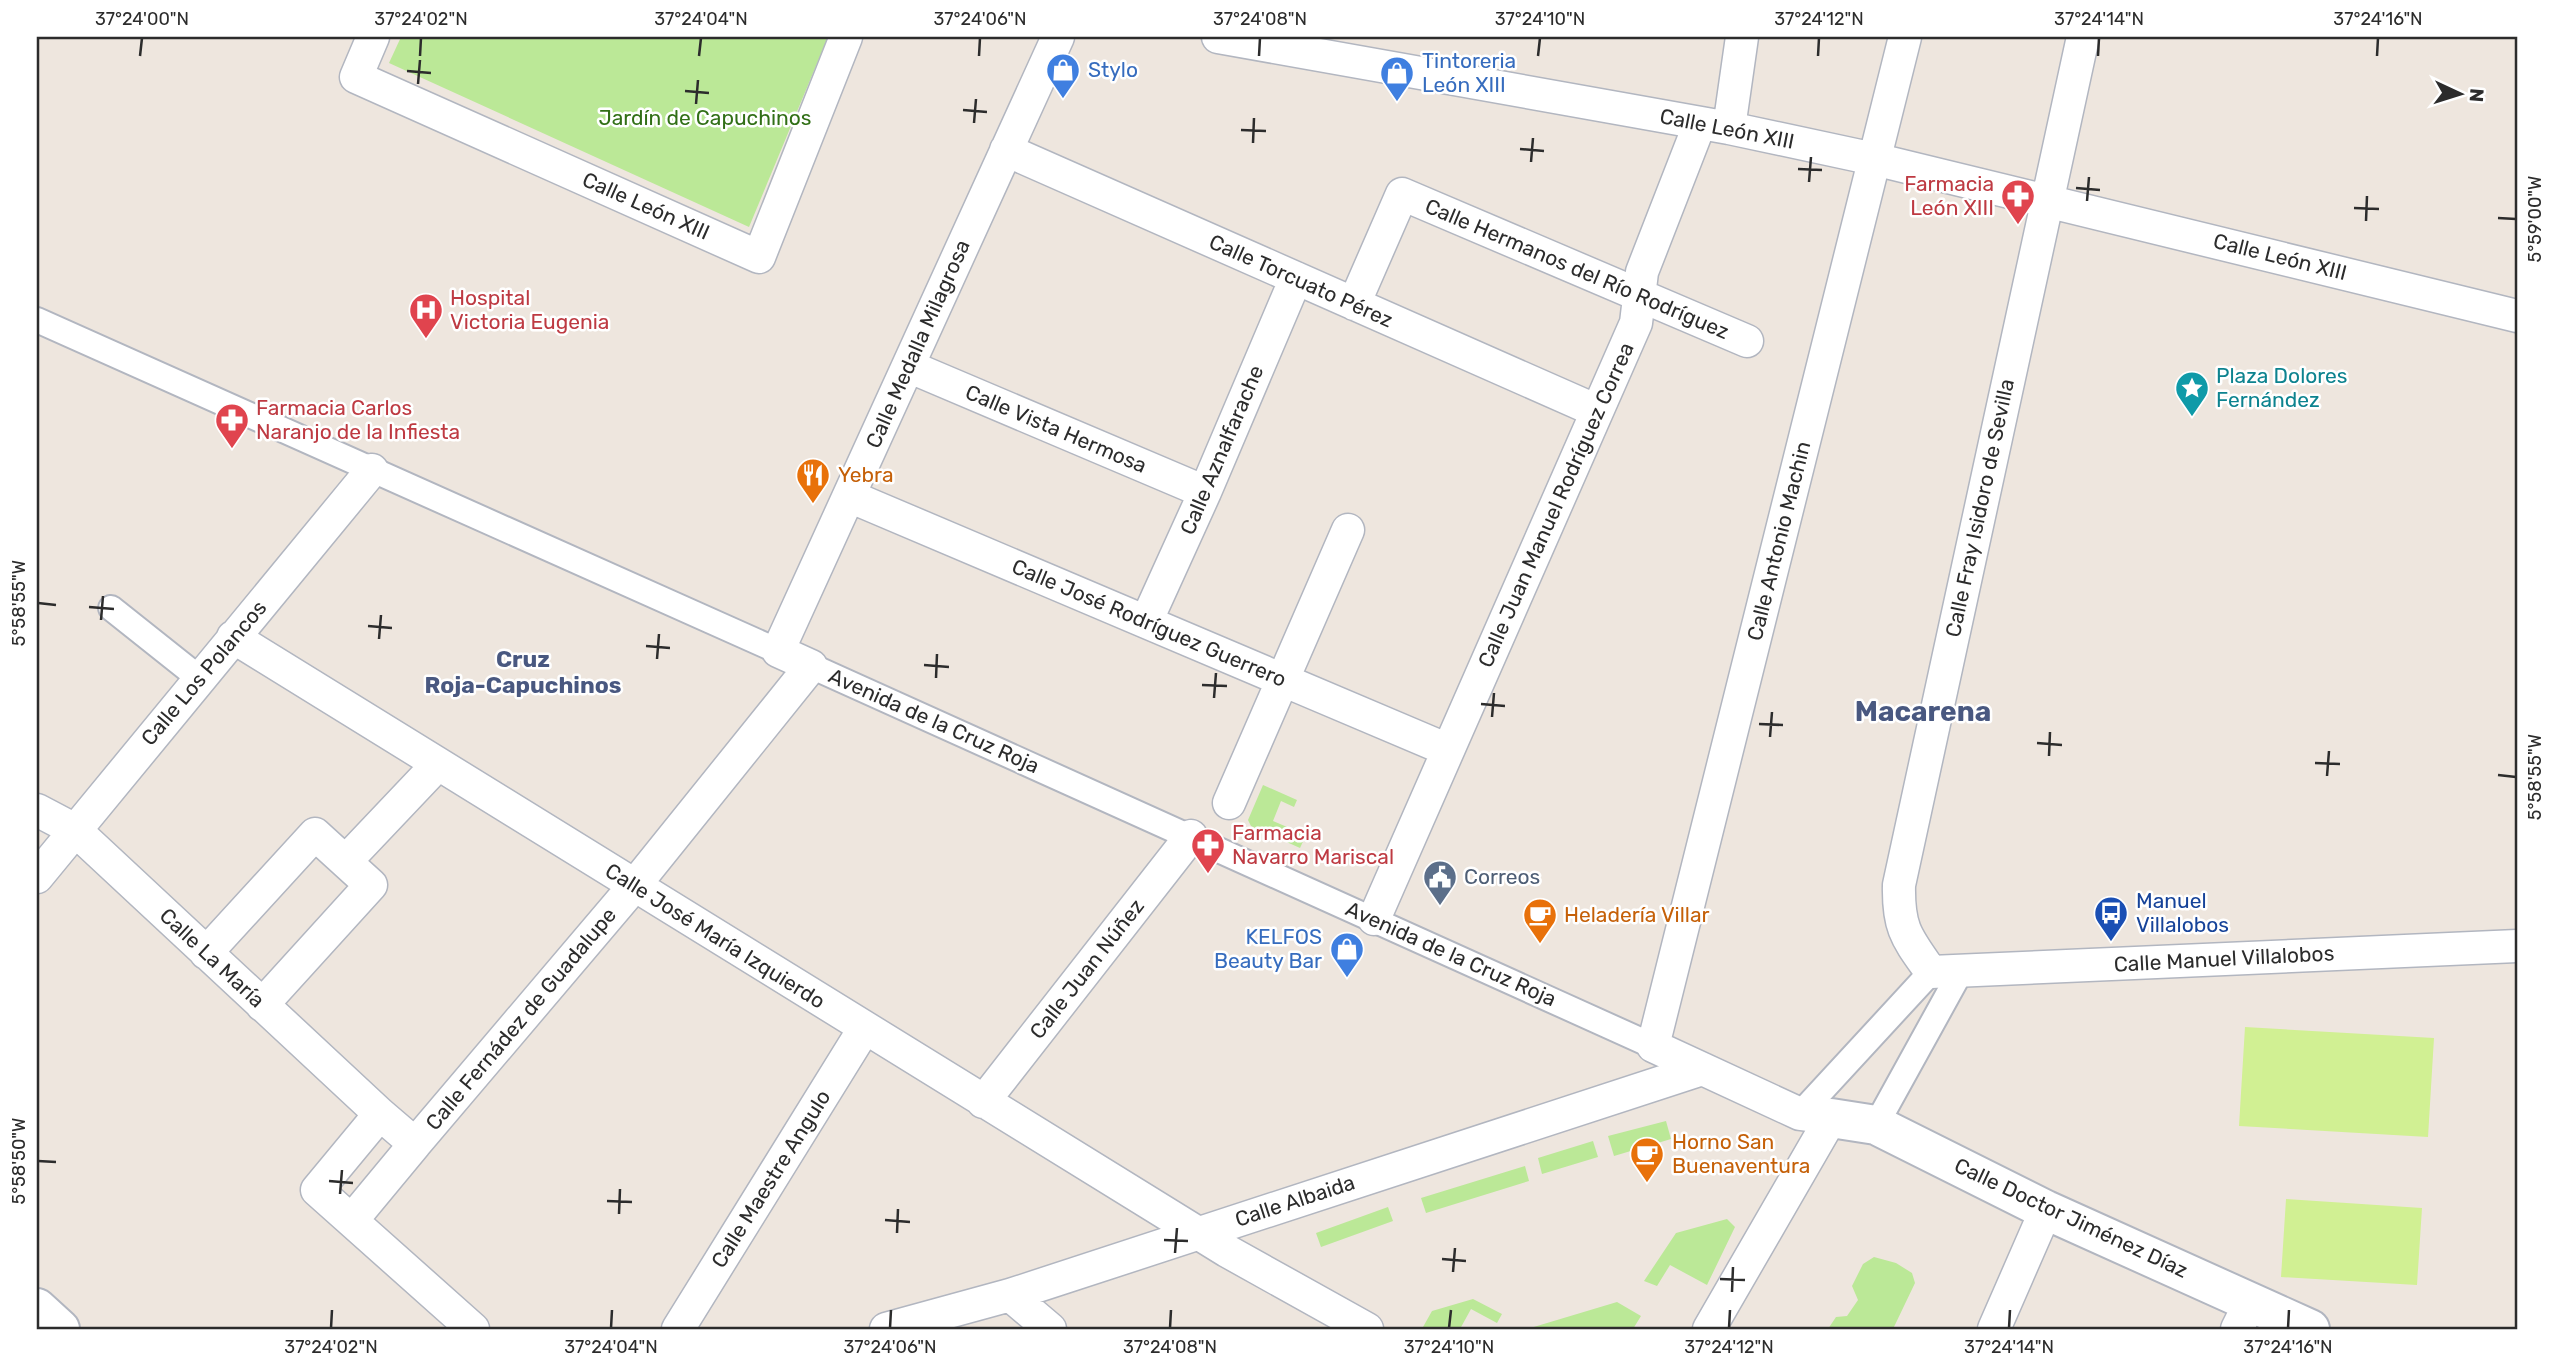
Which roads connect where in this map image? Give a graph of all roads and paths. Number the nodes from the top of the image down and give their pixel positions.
1 (373, 37) edge
2 (846, 37) edge
3 (1058, 37) edge
4 (1218, 37) edge
5 (1742, 37) edge
6 (1905, 37) edge
7 (2083, 37) edge
8 (1714, 125) junction
9 (1006, 150) junction
10 (1874, 159) junction
11 (2046, 200) junction
12 (1296, 278) junction
13 (1639, 296) junction
14 (1354, 304) junction
15 (2517, 316) edge
16 (37, 320) edge
17 (1747, 341) dead end
18 (908, 366) junction
19 (1597, 411) junction
20 (372, 470) junction
21 (1205, 492) junction
22 (849, 496) junction
23 (1348, 530) dead end
24 (111, 608) dead end
25 (1146, 622) junction
26 (233, 637) junction
27 (778, 651) junction
28 (811, 666) junction
29 (199, 678) junction
30 (1283, 680) junction
31 (1448, 750) junction
32 (438, 764) junction
33 (1229, 803) dead end
34 (37, 810) edge
35 (75, 830) junction
36 (1191, 836) junction
37 (346, 862) junction
38 (37, 877) edge
39 (634, 886) junction
40 (1374, 919) junction
41 (2517, 946) edge
42 (206, 953) junction
43 (1946, 971) junction
44 (262, 1005) junction
45 (864, 1029) junction
46 (1653, 1046) junction
47 (1702, 1069) junction
48 (983, 1102) junction
49 (380, 1114) junction
50 (1815, 1116) junction
51 (1876, 1125) junction
52 (415, 1144) junction
53 (2046, 1210) junction
54 (352, 1220) junction
55 (1199, 1232) junction
56 (1010, 1295) junction
57 (37, 1308) edge
58 (2244, 1315) edge
59 (60, 1329) edge
60 (473, 1329) edge
61 (678, 1329) edge
62 (886, 1329) edge
63 (1050, 1329) edge
64 (1367, 1329) edge
65 (1709, 1329) edge
66 (1994, 1329) edge
67 (2309, 1329) edge

1 - 2 street, Calle León XIII
3 - 9 street, Calle Medalla Milagrosa
4 - 8 street, Calle León XIII
5 - 8 street, Calle Juan Manuel Rodríguez Correa
6 - 10 street, Calle Antonio Machin
7 - 11 street, Calle Fray Isidoro de Sevilla
8 - 10 street, Calle León XIII
8 - 13 street, Calle Juan Manuel Rodríguez Correa
9 - 12 street, Calle Torcuato Pérez
9 - 18 street, Calle Medalla Milagrosa
10 - 11 street, Calle León XIII
10 - 46 street, Calle Antonio Machin
11 - 15 street, Calle León XIII
11 - 43 street, Calle Fray Isidoro de Sevilla
12 - 14 street, Calle Torcuato Pérez
12 - 21 street, Calle Aznalfarache
13 - 14 street, Calle Hermanos del Río Rodríguez
13 - 17 street, Calle Hermanos del Río Rodríguez
13 - 19 street, Calle Juan Manuel Rodríguez Correa
14 - 19 street, Calle Torcuato Pérez
16 - 20 street, Avenida de la Cruz Roja
18 - 21 street, Calle Vista Hermosa
18 - 22 street, Calle Medalla Milagrosa
19 - 31 street, Calle Juan Manuel Rodríguez Correa
20 - 26 street, Calle Los Polancos
20 - 27 street, Avenida de la Cruz Roja
21 - 25 street, Calle Aznalfarache
22 - 25 street, Calle José Rodríguez Guerrero
22 - 27 street, Calle Medalla Milagrosa
23 - 30 street
24 - 29 street
25 - 30 street, Calle José Rodríguez Guerrero
26 - 29 street, Calle Los Polancos
26 - 32 street, Calle José María Izquierdo
27 - 28 street, Avenida de la Cruz Roja
28 - 36 street, Avenida de la Cruz Roja
28 - 39 street, Calle Fernádez de Guadalupe
29 - 35 street, Calle Los Polancos
30 - 31 street, Calle José Rodríguez Guerrero
30 - 33 street
31 - 40 street, Calle Juan Manuel Rodríguez Correa
32 - 37 street
32 - 39 street, Calle José María Izquierdo
34 - 35 street, Calle La María
35 - 38 street, Calle Los Polancos
35 - 42 street, Calle La María
36 - 40 street, Avenida de la Cruz Roja
36 - 48 street, Calle Juan Núñez
37 - 42 street
37 - 44 street
39 - 45 street, Calle José María Izquierdo
39 - 52 street, Calle Fernádez de Guadalupe
40 - 46 street, Avenida de la Cruz Roja
41 - 43 street, Calle Manuel Villalobos
42 - 44 street, Calle La María
43 - 50 street
43 - 51 street
44 - 49 street, Calle La María
45 - 48 street, Calle José María Izquierdo
45 - 61 street, Calle Maestre Angulo
46 - 47 street, Avenida de la Cruz Roja
47 - 50 street, Avenida de la Cruz Roja
47 - 55 street, Calle Albaida
48 - 55 street, Calle José María Izquierdo
49 - 52 street, Calle La María
49 - 54 street
50 - 51 street, Calle Doctor Jiménez Díaz
50 - 65 street
51 - 53 street, Calle Doctor Jiménez Díaz
52 - 54 street, Calle Fernádez de Guadalupe
53 - 58 street, Calle Doctor Jiménez Díaz
53 - 66 street
54 - 60 street
55 - 56 street, Calle Albaida
55 - 64 street, Calle José María Izquierdo
56 - 62 street, Calle Albaida
56 - 63 street
57 - 59 street
58 - 67 street, Calle Doctor Jiménez Díaz

